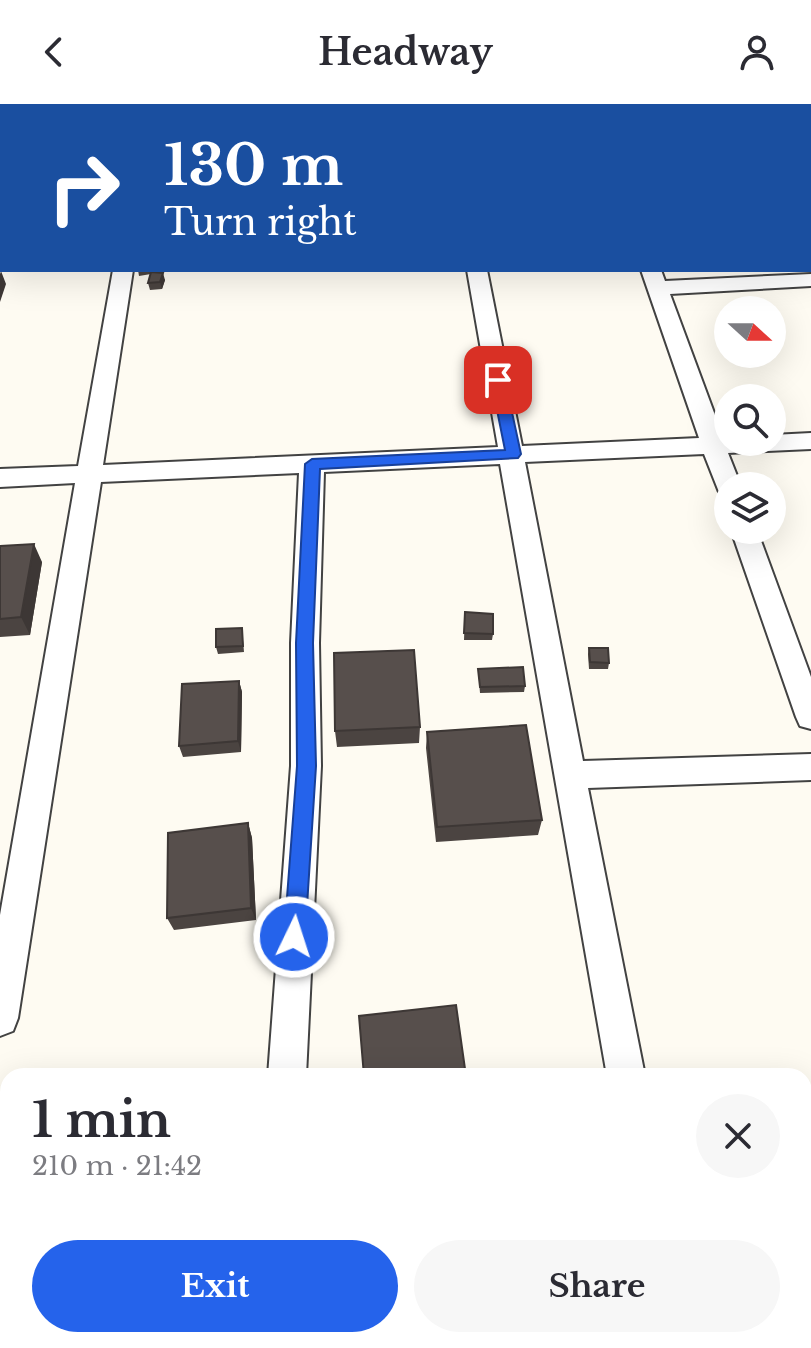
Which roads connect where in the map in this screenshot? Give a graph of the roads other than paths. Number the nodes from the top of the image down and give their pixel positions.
1 (123, 272) edge
2 (477, 272) edge
3 (654, 279) edge
4 (811, 280) edge
5 (811, 441) edge
6 (786, 442) edge
7 (714, 445) joint
8 (513, 454) junction
9 (312, 464) junction
10 (90, 474) junction
11 (0, 478) edge
12 (749, 544) edge
13 (811, 717) edge
14 (811, 767) edge
15 (571, 775) junction
16 (0, 1018) edge
17 (287, 1068) edge
18 (625, 1068) edge

1 - 10 street
2 - 8 street
3 - 4 street
3 - 7 street
5 - 6 street
7 - 8 street
8 - 9 street
8 - 15 street
9 - 10 street
9 - 17 street
10 - 11 street
10 - 16 street
12 - 13 street
14 - 15 street
15 - 18 street

